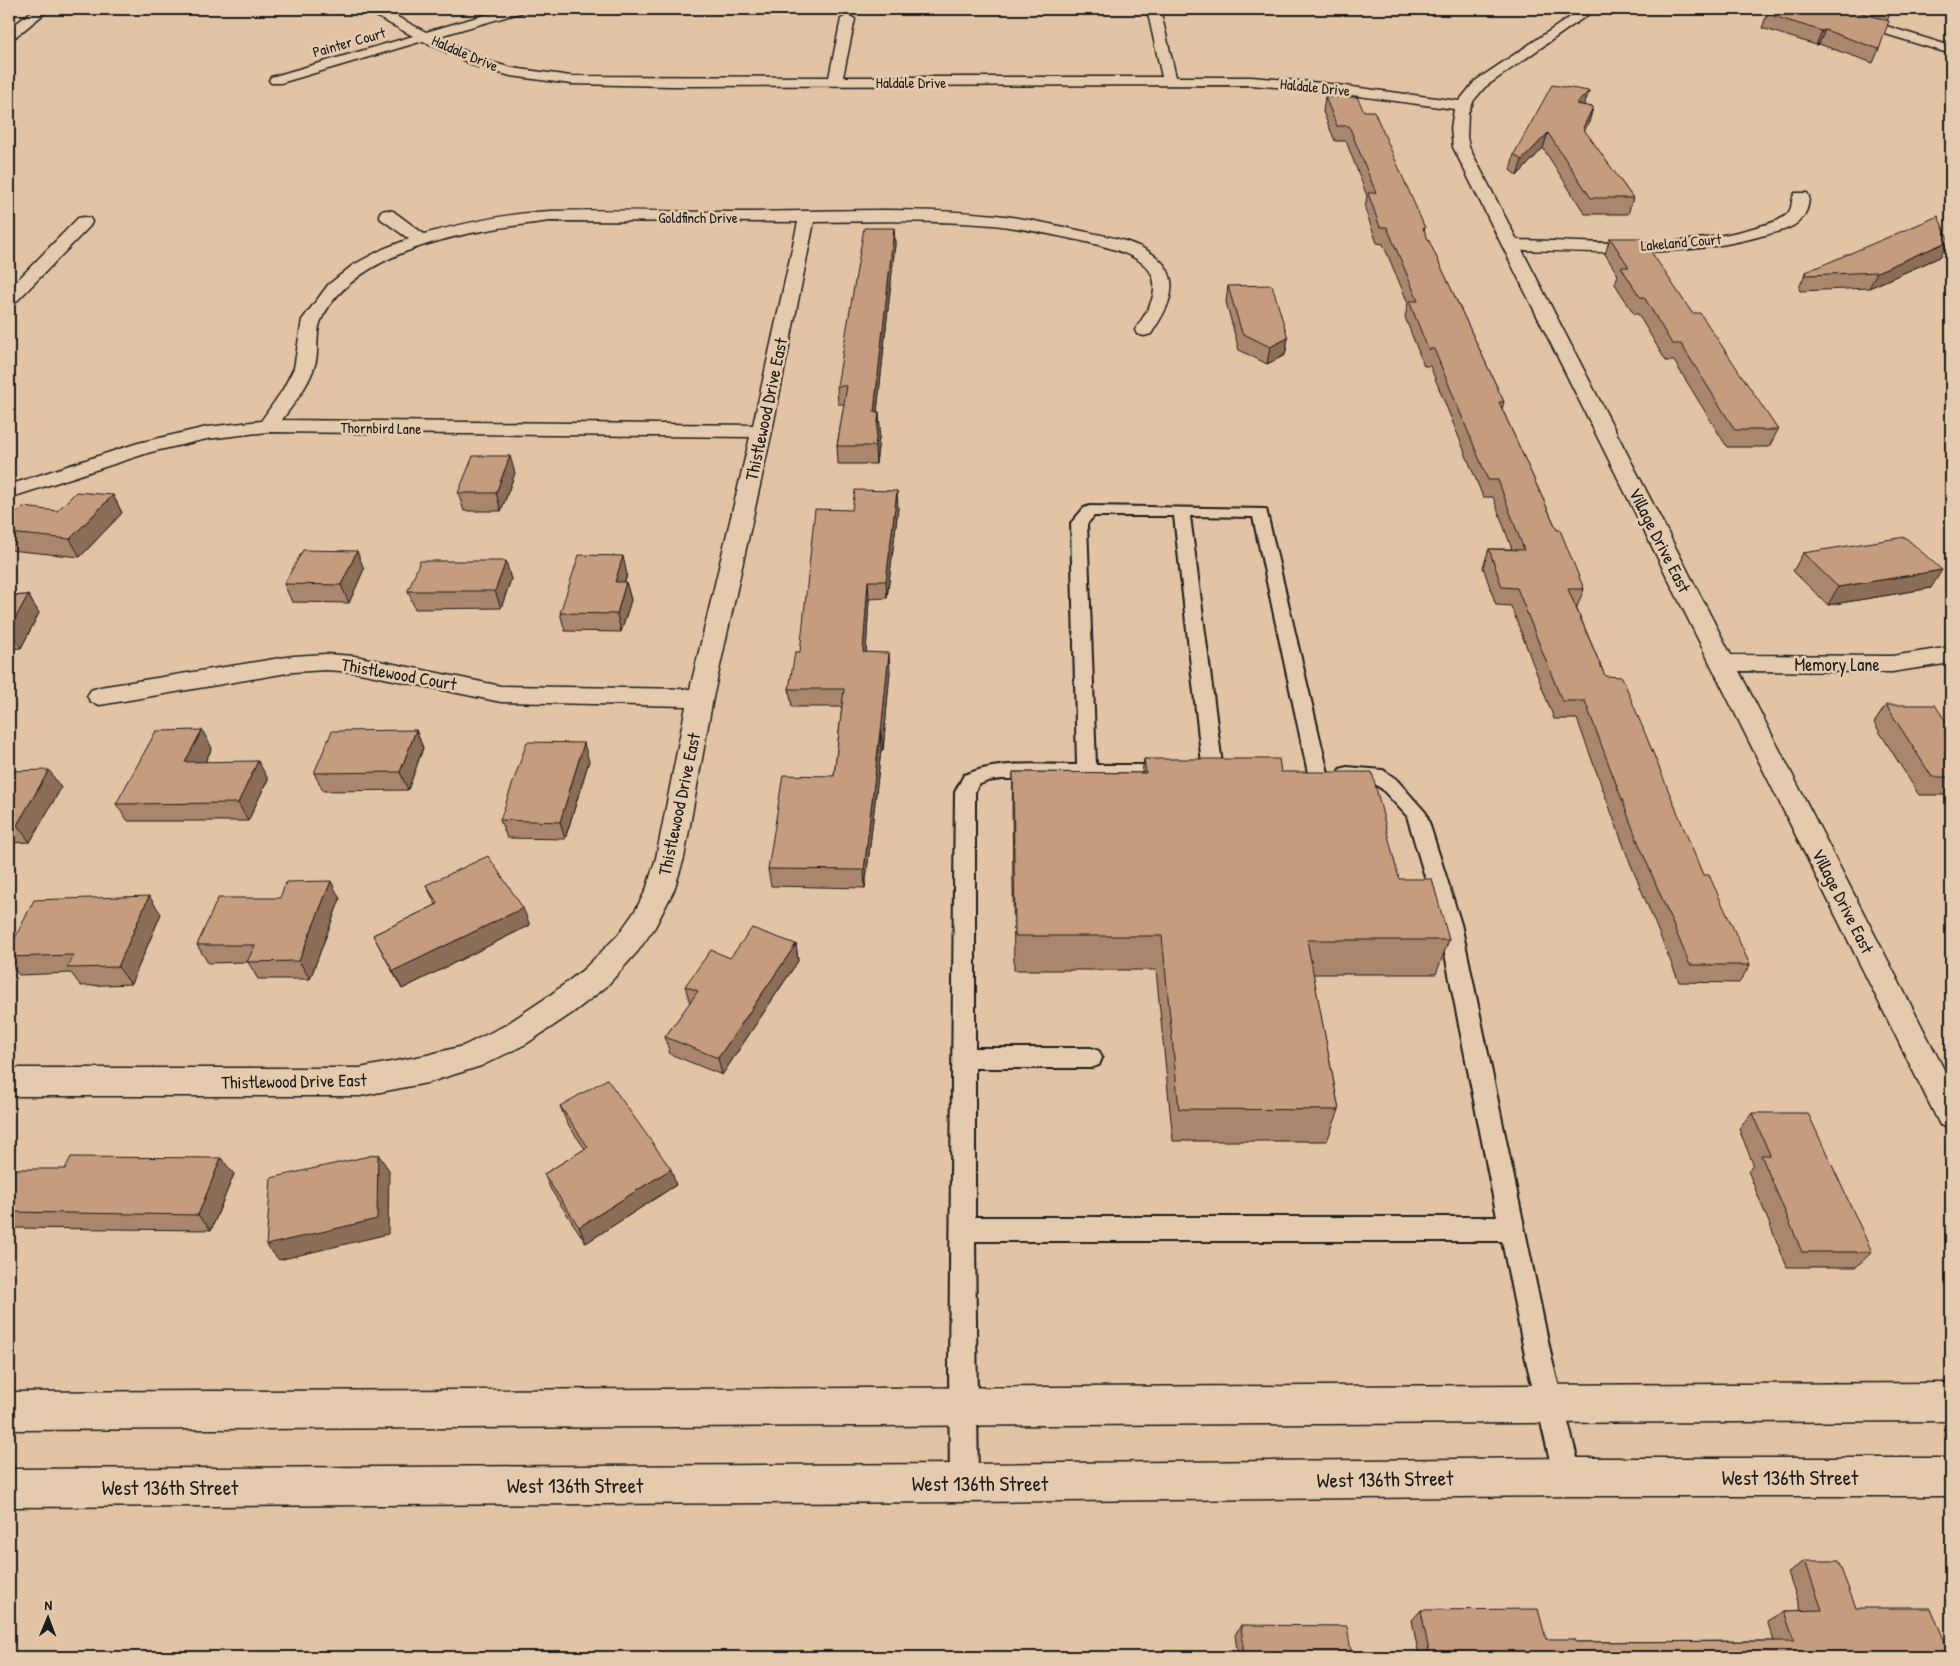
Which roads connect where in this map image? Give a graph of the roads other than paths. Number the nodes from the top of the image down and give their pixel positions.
1 (43, 9) edge
2 (373, 9) edge
3 (518, 9) edge
4 (1154, 9) edge
5 (1590, 9) edge
6 (1818, 9) edge
7 (848, 19) dead end
8 (9, 35) edge
9 (425, 36) junction
10 (1951, 50) edge
11 (276, 80) dead end
12 (1170, 81) junction
13 (836, 82) junction
14 (1462, 106) junction
15 (1801, 196) dead end
16 (387, 215) dead end
17 (807, 217) junction
18 (84, 222) dead end
19 (421, 240) junction
20 (1511, 245) junction
21 (9, 299) edge
22 (1144, 330) dead end
23 (267, 426) junction
24 (762, 432) junction
25 (9, 492) edge
26 (1181, 511) junction
27 (1951, 655) edge
28 (1723, 663) junction
29 (100, 696) dead end
30 (700, 698) junction
31 (1087, 771) junction
32 (964, 1058) junction
33 (1091, 1058) dead end
34 (9, 1082) edge
35 (1951, 1115) edge
36 (963, 1229) junction
37 (1513, 1229) junction
38 (1951, 1402) edge
39 (1550, 1404) junction
40 (962, 1407) junction
41 (9, 1412) edge
42 (1568, 1477) junction
43 (1951, 1477) edge
44 (964, 1483) junction
45 (9, 1488) edge

1 - 8 street
2 - 9 street, Haldale Drive
3 - 9 street, Painter Court
4 - 12 street
5 - 14 street
6 - 10 street
7 - 13 street
9 - 11 street, Painter Court
9 - 13 street, Haldale Drive
12 - 13 street, Haldale Drive
12 - 14 street, Haldale Drive
14 - 20 street, Village Drive East
15 - 20 street, Lakeland Court
16 - 19 street
17 - 19 street, Goldfinch Drive
17 - 22 street, Goldfinch Drive
17 - 24 street, Thistlewood Drive East
18 - 21 street
19 - 23 street, Goldfinch Drive
20 - 28 street, Village Drive East
23 - 24 street, Thornbird Lane
23 - 25 street, Thornbird Lane
24 - 30 street, Thistlewood Drive East
26 - 31 lane
26 - 31 lane
26 - 37 lane
27 - 28 street, Memory Lane
28 - 35 street, Village Drive East
29 - 30 street, Thistlewood Court
30 - 34 street, Thistlewood Drive East
31 - 32 lane
32 - 33 lane
32 - 36 lane
36 - 37 lane
36 - 40 lane
37 - 39 lane
38 - 39 street
39 - 40 street
39 - 42 lane
40 - 41 street
40 - 44 lane
42 - 43 street, West 136th Street
42 - 44 street, West 136th Street
44 - 45 street, West 136th Street

